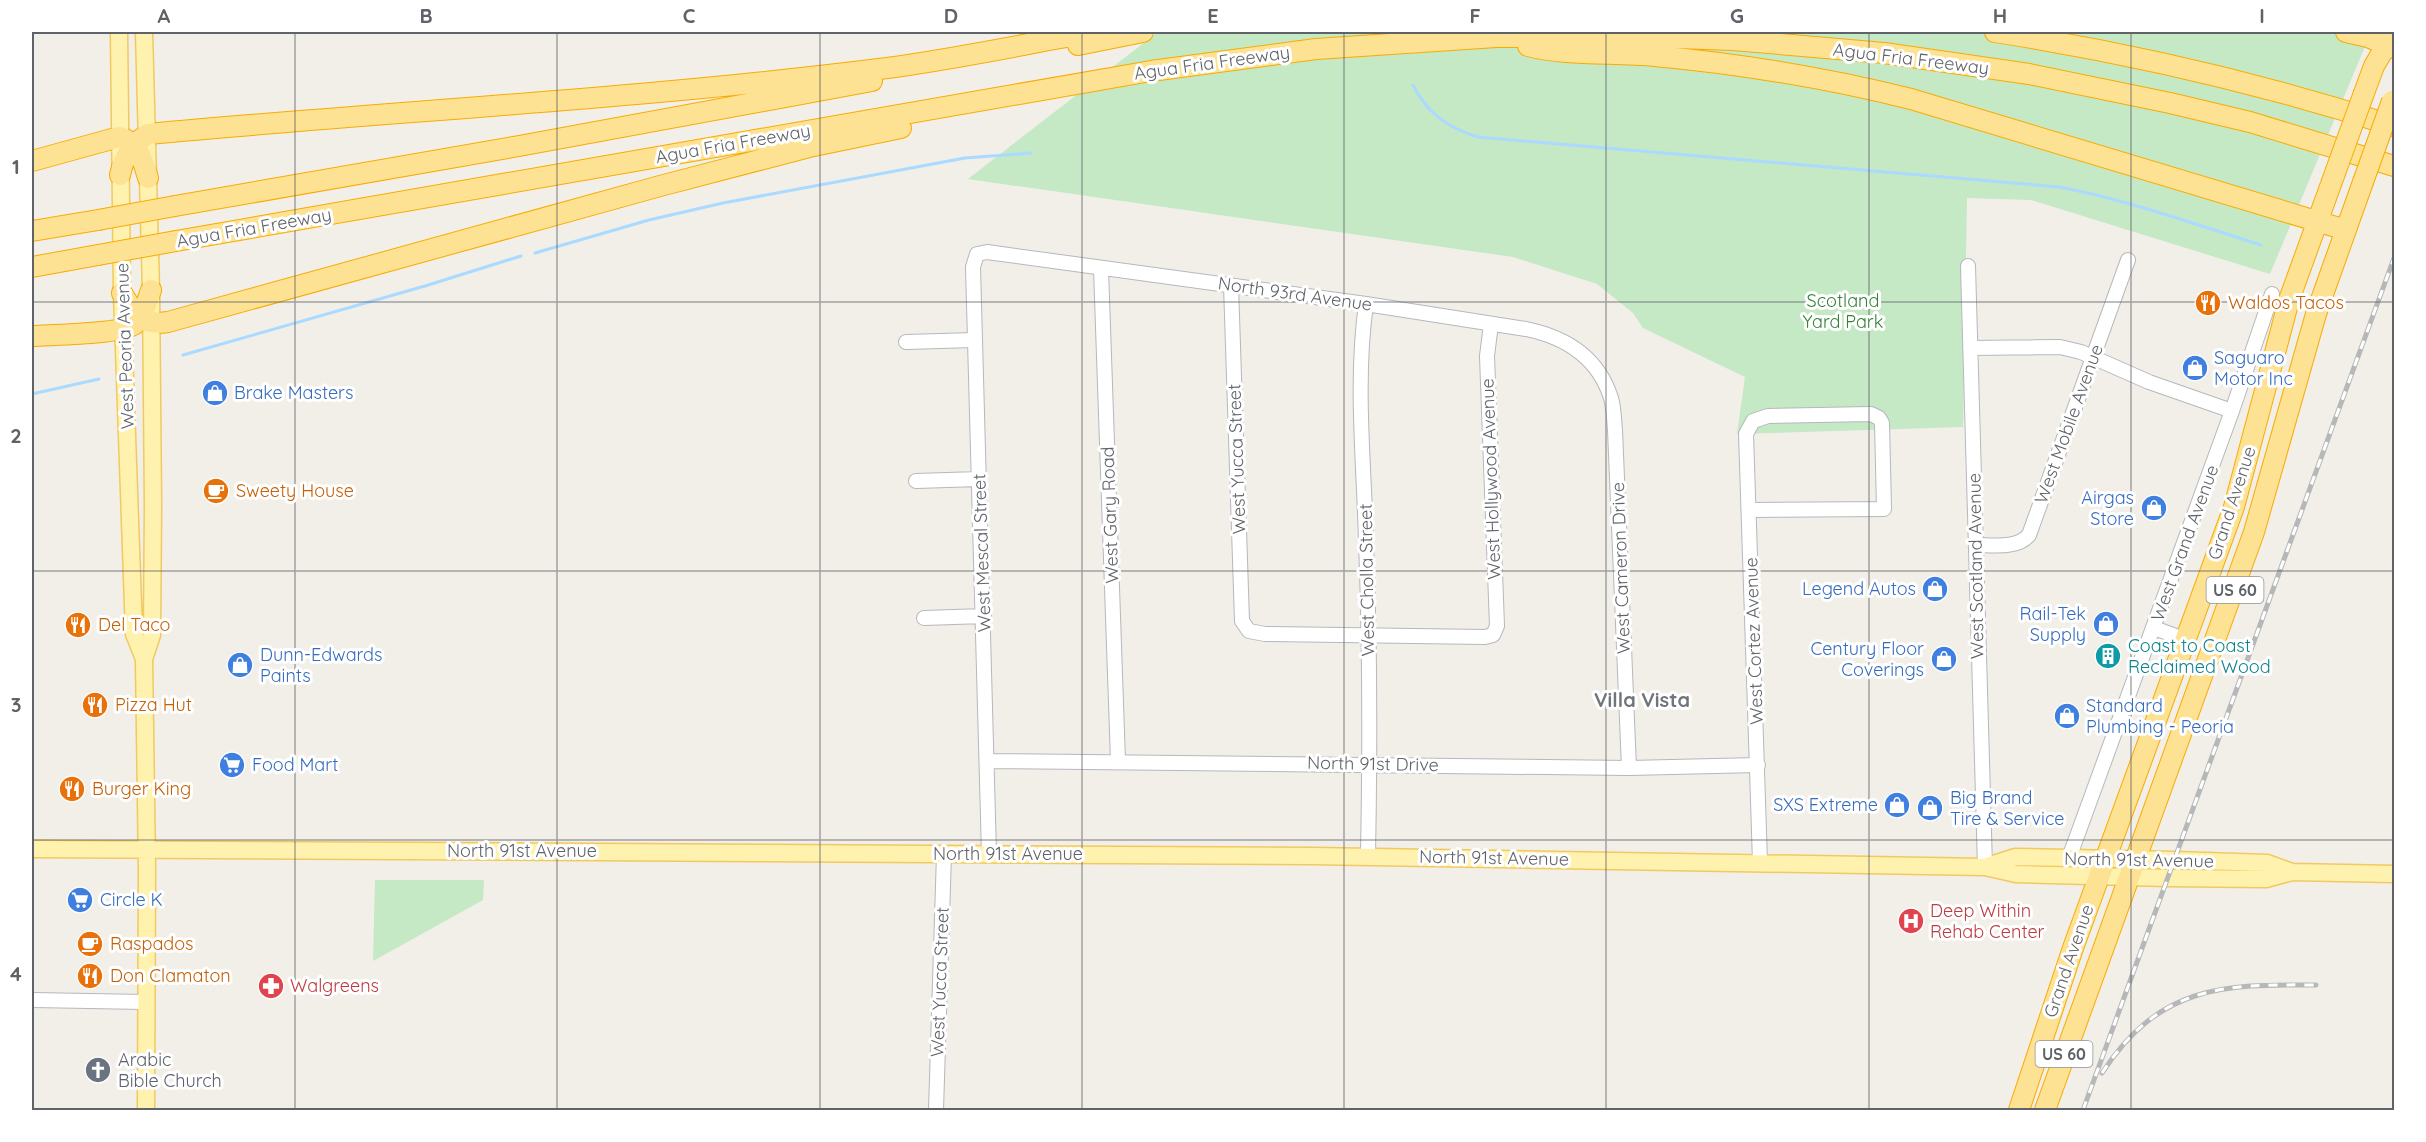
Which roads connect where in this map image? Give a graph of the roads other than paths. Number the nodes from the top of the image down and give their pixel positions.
1 (119, 32) edge
2 (144, 32) edge
3 (1094, 32) edge
4 (1143, 32) edge
5 (1995, 32) edge
6 (2346, 32) edge
7 (1496, 37) junction
8 (2391, 41) edge
9 (1151, 71) junction
10 (2393, 98) edge
11 (2394, 126) edge
12 (134, 138) junction
13 (32, 161) edge
14 (2394, 166) edge
15 (120, 175) joint
16 (148, 178) joint
17 (2318, 221) junction
18 (2346, 230) junction
19 (32, 231) edge
20 (977, 254) joint
21 (2128, 260) dead end
22 (1968, 266) dead end
23 (32, 267) edge
24 (1101, 269) junction
25 (1231, 285) junction
26 (151, 290) joint
27 (122, 293) junction
28 (2272, 294) dead end
29 (1366, 304) junction
30 (146, 320) junction
31 (1491, 324) junction
32 (124, 329) junction
33 (32, 336) edge
34 (975, 340) junction
35 (906, 342) dead end
36 (1970, 348) junction
37 (2092, 358) junction
38 (1599, 371) joint
39 (2232, 411) junction
40 (128, 444) junction
41 (979, 479) junction
42 (916, 481) dead end
43 (1749, 510) junction
44 (152, 530) junction
45 (1976, 545) junction
46 (984, 616) junction
47 (924, 618) dead end
48 (2154, 628) junction
49 (1370, 635) junction
50 (2184, 639) junction
51 (144, 659) junction
52 (988, 761) junction
53 (1118, 761) junction
54 (1368, 764) junction
55 (1758, 765) junction
56 (1629, 768) junction
57 (32, 849) edge
58 (146, 849) junction
59 (944, 854) junction
60 (989, 854) junction
61 (1368, 856) junction
62 (2069, 858) junction
63 (1760, 862) junction
64 (1985, 867) junction
65 (2102, 868) junction
66 (2132, 868) junction
67 (2394, 874) edge
68 (32, 1000) edge
69 (146, 1002) junction
70 (146, 1110) edge
71 (936, 1110) edge
72 (2019, 1110) edge
73 (2045, 1110) edge

1 - 12 main road
2 - 12 main road
3 - 12 highway
4 - 19 highway, Agua Fria Freeway, bridge
5 - 11 highway, Agua Fria Freeway
6 - 8 highway
7 - 9 highway, Agua Fria Freeway
7 - 14 highway, Agua Fria Freeway
7 - 17 highway
8 - 17 highway, Grand Avenue / US 60, bridge
9 - 23 highway, Agua Fria Freeway, bridge
9 - 30 highway
10 - 18 highway, Grand Avenue / US 60, bridge
12 - 13 highway
12 - 15 highway
12 - 16 highway
15 - 27 main road, West Peoria Avenue
16 - 26 main road, West Peoria Avenue
17 - 18 highway
17 - 50 highway, Grand Avenue / US 60
18 - 66 highway, Grand Avenue / US 60
20 - 24 street, North 93rd Avenue
20 - 34 street, West Mescal Street
21 - 37 street, West Mobile Avenue
22 - 36 street, West Scotland Avenue
24 - 25 street, North 93rd Avenue
24 - 53 street, West Gary Road
25 - 29 street, North 93rd Avenue
25 - 49 street, West Yucca Street
26 - 30 highway
27 - 30 highway
27 - 32 main road, West Peoria Avenue
28 - 39 street, West Grand Avenue
29 - 31 street, North 93rd Avenue
29 - 49 street, West Cholla Street
30 - 32 highway
30 - 44 main road, West Peoria Avenue
31 - 38 street, North 93rd Avenue
31 - 49 street, West Hollywood Avenue
32 - 33 highway
32 - 40 main road, West Peoria Avenue
34 - 35 street
34 - 41 street, West Mescal Street
36 - 37 street
36 - 45 street, West Scotland Avenue
37 - 39 street
37 - 45 street, West Mobile Avenue
38 - 56 street, West Cameron Drive
39 - 48 street, West Grand Avenue
40 - 44 main road
40 - 51 main road, West Peoria Avenue
41 - 42 street
41 - 46 street, West Mescal Street
43 - 43 street, West Cortez Avenue
43 - 55 street, West Cortez Avenue
44 - 51 main road, West Peoria Avenue
45 - 64 street, West Scotland Avenue
46 - 47 street
46 - 52 street, West Mescal Street
48 - 50 street
48 - 62 street, West Grand Avenue
49 - 54 street, West Cholla Street
50 - 65 highway, Grand Avenue / US 60
51 - 58 main road, West Peoria Avenue
52 - 53 street, North 91st Drive
52 - 60 street, West Mescal Street
53 - 54 street, North 91st Drive
54 - 56 street, North 91st Drive
54 - 61 street, West Cholla Street
55 - 56 street, North 91st Drive
55 - 63 street, West Cortez Avenue
57 - 58 main road, North 91st Avenue
58 - 59 main road, North 91st Avenue
58 - 69 main road, West Peoria Avenue
59 - 60 main road, North 91st Avenue
59 - 71 street, West Yucca Street
60 - 61 main road, North 91st Avenue
61 - 63 main road, North 91st Avenue
62 - 64 main road, North 91st Avenue
62 - 65 main road, North 91st Avenue
63 - 64 main road, North 91st Avenue
64 - 65 main road, North 91st Avenue
65 - 66 main road, North 91st Avenue
65 - 72 highway, Grand Avenue / US 60
66 - 67 main road, North 91st Avenue
66 - 73 highway, Grand Avenue / US 60
68 - 69 street
69 - 70 main road, West Peoria Avenue

